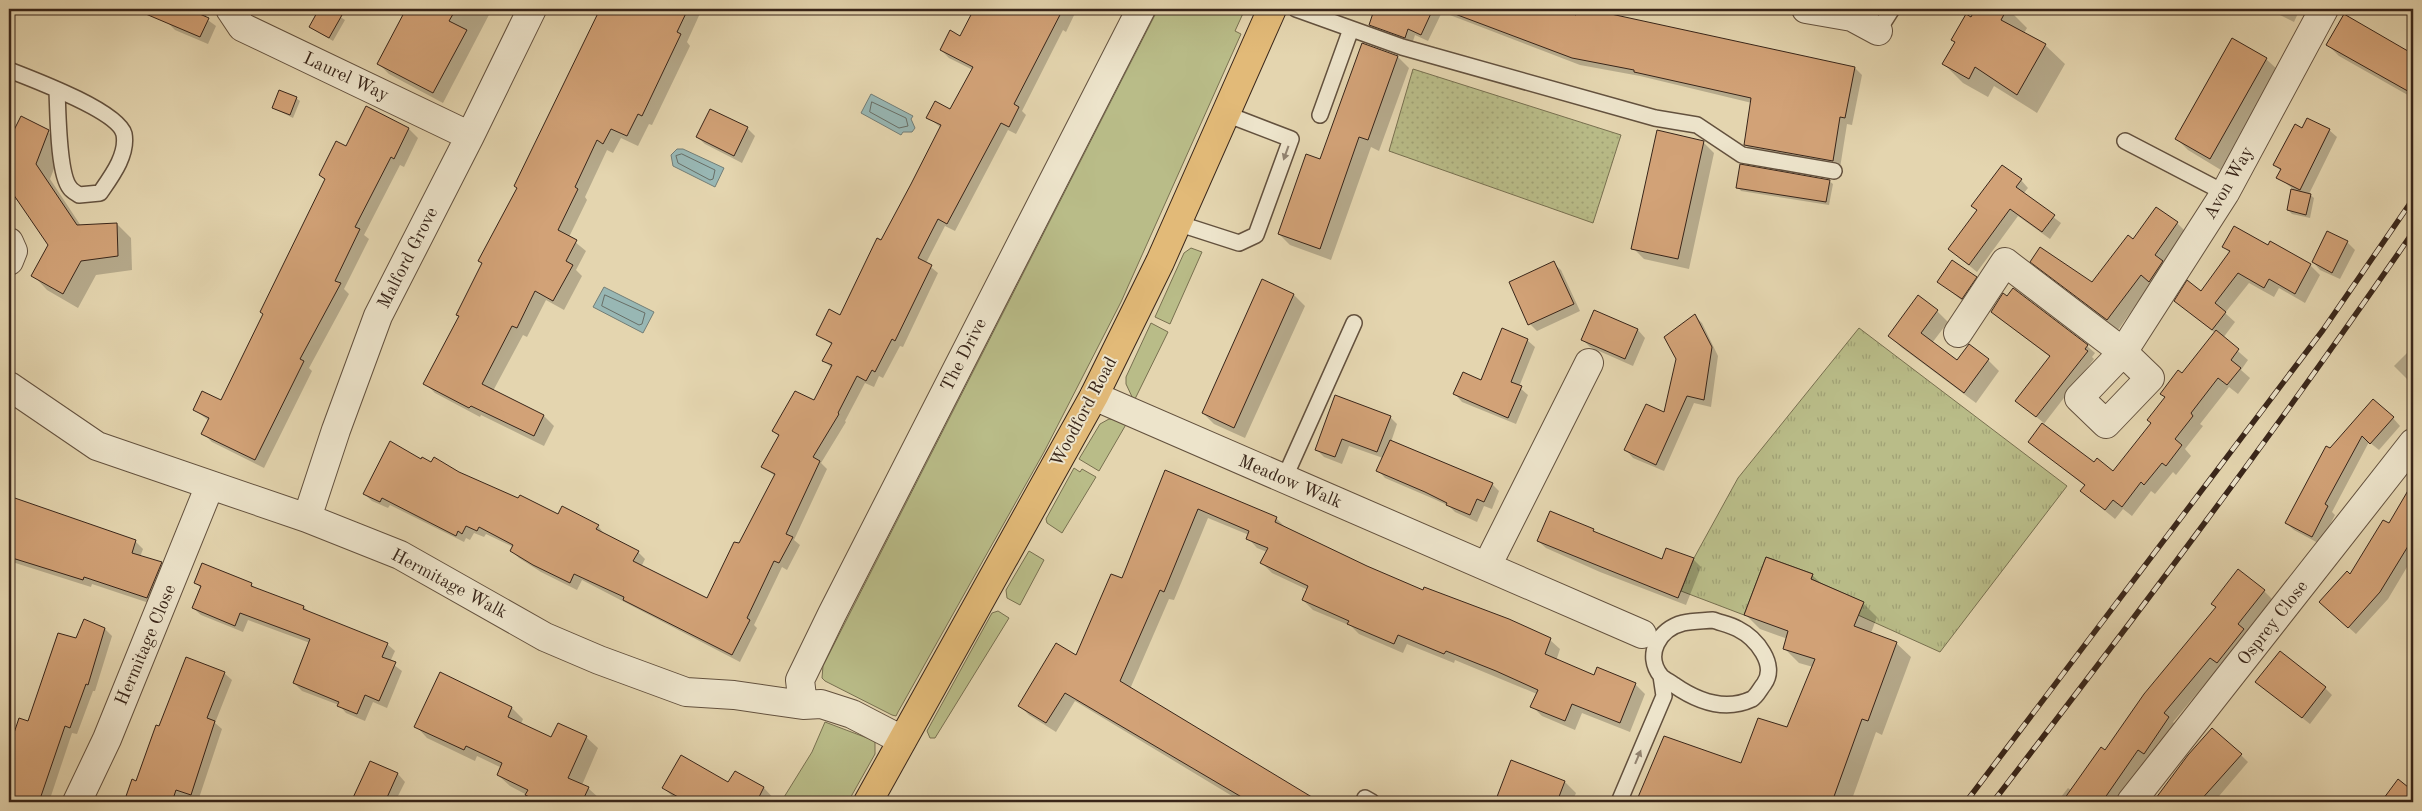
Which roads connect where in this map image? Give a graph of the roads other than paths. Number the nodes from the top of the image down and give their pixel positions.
1 (230, 9) edge
2 (532, 9) edge
3 (1141, 9) edge
4 (1272, 9) edge
5 (1296, 9) edge
6 (2324, 9) edge
7 (1816, 10) edge
8 (1885, 20) edge
9 (1351, 30) junction
10 (9, 70) edge
11 (57, 91) junction
12 (1226, 114) junction
13 (1320, 115) dead end
14 (470, 136) junction
15 (2125, 141) dead end
16 (1834, 171) dead end
17 (2225, 193) junction
18 (1178, 223) junction
19 (9, 242) edge
20 (9, 261) edge
21 (1354, 323) dead end
22 (1958, 334) dead end
23 (1588, 363) dead end
24 (9, 386) edge
25 (1094, 396) junction
26 (2413, 443) edge
27 (1284, 479) junction
28 (210, 485) junction
29 (307, 518) junction
30 (1487, 566) junction
31 (1649, 639) junction
32 (1661, 676) junction
33 (803, 705) junction
34 (902, 740) junction
35 (77, 802) edge
36 (868, 802) edge
37 (1619, 802) edge
38 (2131, 802) edge

1 - 14 street, Laurel Way
2 - 14 street, Malford Grove
3 - 33 street, The Drive
4 - 12 main road, Woodford Road
5 - 9 lane
6 - 17 street, Avon Way
7 - 8 street
9 - 13 lane
9 - 16 lane
10 - 11 lane
11 - 11 lane
12 - 18 main road, Woodford Road
12 -> 18 lane
14 - 29 street, Malford Grove
15 - 17 lane
17 - 22 street, Avon Way
18 - 25 main road, Woodford Road
19 - 20 street
21 - 27 lane
23 - 30 street
24 - 28 street, Hermitage Walk
25 - 27 street, Meadow Walk
25 - 34 main road, Woodford Road
26 - 38 street, Osprey Close
27 - 30 street, Meadow Walk
28 - 29 street, Hermitage Walk
28 - 35 street, Hermitage Close
29 - 33 street, Hermitage Walk
30 - 31 street, Meadow Walk
31 - 32 lane
31 - 32 lane
37 -> 32 lane
33 - 34 street, Hermitage Walk
34 - 36 main road, Woodford Road

